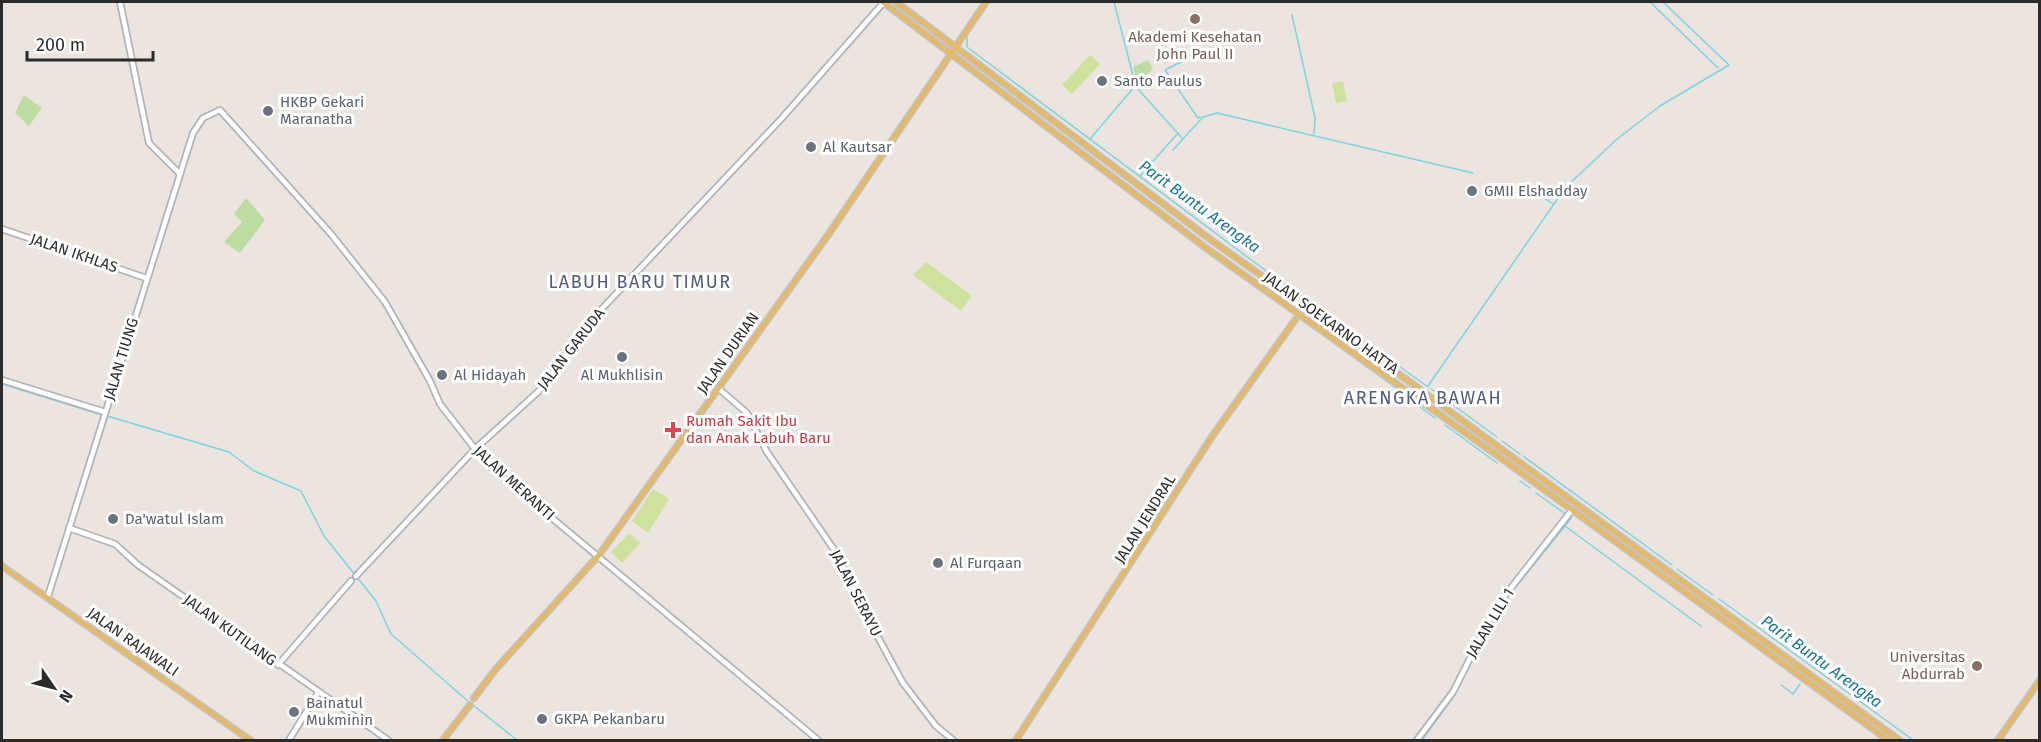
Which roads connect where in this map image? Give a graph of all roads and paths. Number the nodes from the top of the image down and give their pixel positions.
1 (120, 2) edge
2 (883, 2) edge
3 (896, 2) edge
4 (987, 2) edge
5 (964, 33) junction
6 (955, 47) junction
7 (962, 51) junction
8 (950, 53) junction
9 (198, 122) joint
10 (180, 174) junction
11 (2, 229) edge
12 (1211, 240) junction
13 (1206, 248) junction
14 (146, 278) junction
15 (1298, 317) junction
16 (2, 380) edge
17 (718, 388) junction
18 (105, 413) junction
19 (475, 449) junction
20 (1570, 514) junction
21 (69, 528) junction
22 (599, 555) junction
23 (2, 566) edge
24 (1661, 566) junction
25 (1657, 572) junction
26 (356, 576) dead end
27 (351, 581) dead end
28 (48, 596) junction
29 (278, 665) junction
30 (2040, 680) edge
31 (318, 693) junction
32 (474, 698) joint
33 (470, 705) joint
34 (250, 741) edge
35 (290, 741) edge
36 (387, 741) edge
37 (443, 741) edge
38 (818, 741) edge
39 (953, 741) edge
40 (1016, 741) edge
41 (1417, 741) edge
42 (1888, 741) edge
43 (1899, 741) edge
44 (1998, 741) edge

1 - 10 street
2 - 8 main road, JALAN SOEKARNO HATTA
2 - 19 street, JALAN GARUDA
3 - 6 main road, JALAN SOEKARNO HATTA
4 - 5 main road, JALAN DURIAN
5 - 6 main road, JALAN DURIAN
5 - 7 main road
6 - 7 main road, JALAN SOEKARNO HATTA
6 - 8 main road, JALAN DURIAN
7 - 12 main road, JALAN SOEKARNO HATTA
8 - 13 main road, JALAN SOEKARNO HATTA
8 - 17 main road, JALAN DURIAN
9 - 10 street, JALAN TIUNG
9 - 19 street, JALAN MERANTI
10 - 14 street, JALAN TIUNG
11 - 14 street, JALAN IKHLAS
12 - 13 main road
12 - 24 main road, JALAN SOEKARNO HATTA
13 - 15 main road, JALAN SOEKARNO HATTA
14 - 18 street, JALAN TIUNG
15 - 20 main road, JALAN SOEKARNO HATTA
15 - 40 main road, JALAN JENDRAL
16 - 18 street
17 - 22 main road, JALAN DURIAN
17 - 39 street, JALAN SERAYU
18 - 21 street, JALAN TIUNG
19 - 22 street, JALAN MERANTI
19 - 26 street, JALAN GARUDA
20 - 25 main road, JALAN SOEKARNO HATTA
20 - 41 street, JALAN LILI 1
21 - 28 street, JALAN TIUNG
21 - 29 street, JALAN KUTILANG
22 - 32 main road, JALAN DURIAN
22 - 38 street, JALAN MERANTI
23 - 28 main road, JALAN RAJAWALI
24 - 25 main road
24 - 43 main road, JALAN SOEKARNO HATTA
25 - 42 main road, JALAN SOEKARNO HATTA
27 - 29 street
28 - 34 main road, JALAN RAJAWALI
29 - 31 street, JALAN KUTILANG
30 - 44 main road
31 - 35 street
31 - 36 street, JALAN KUTILANG
32 - 33 street, JALAN DURIAN
33 - 37 main road, JALAN DURIAN

